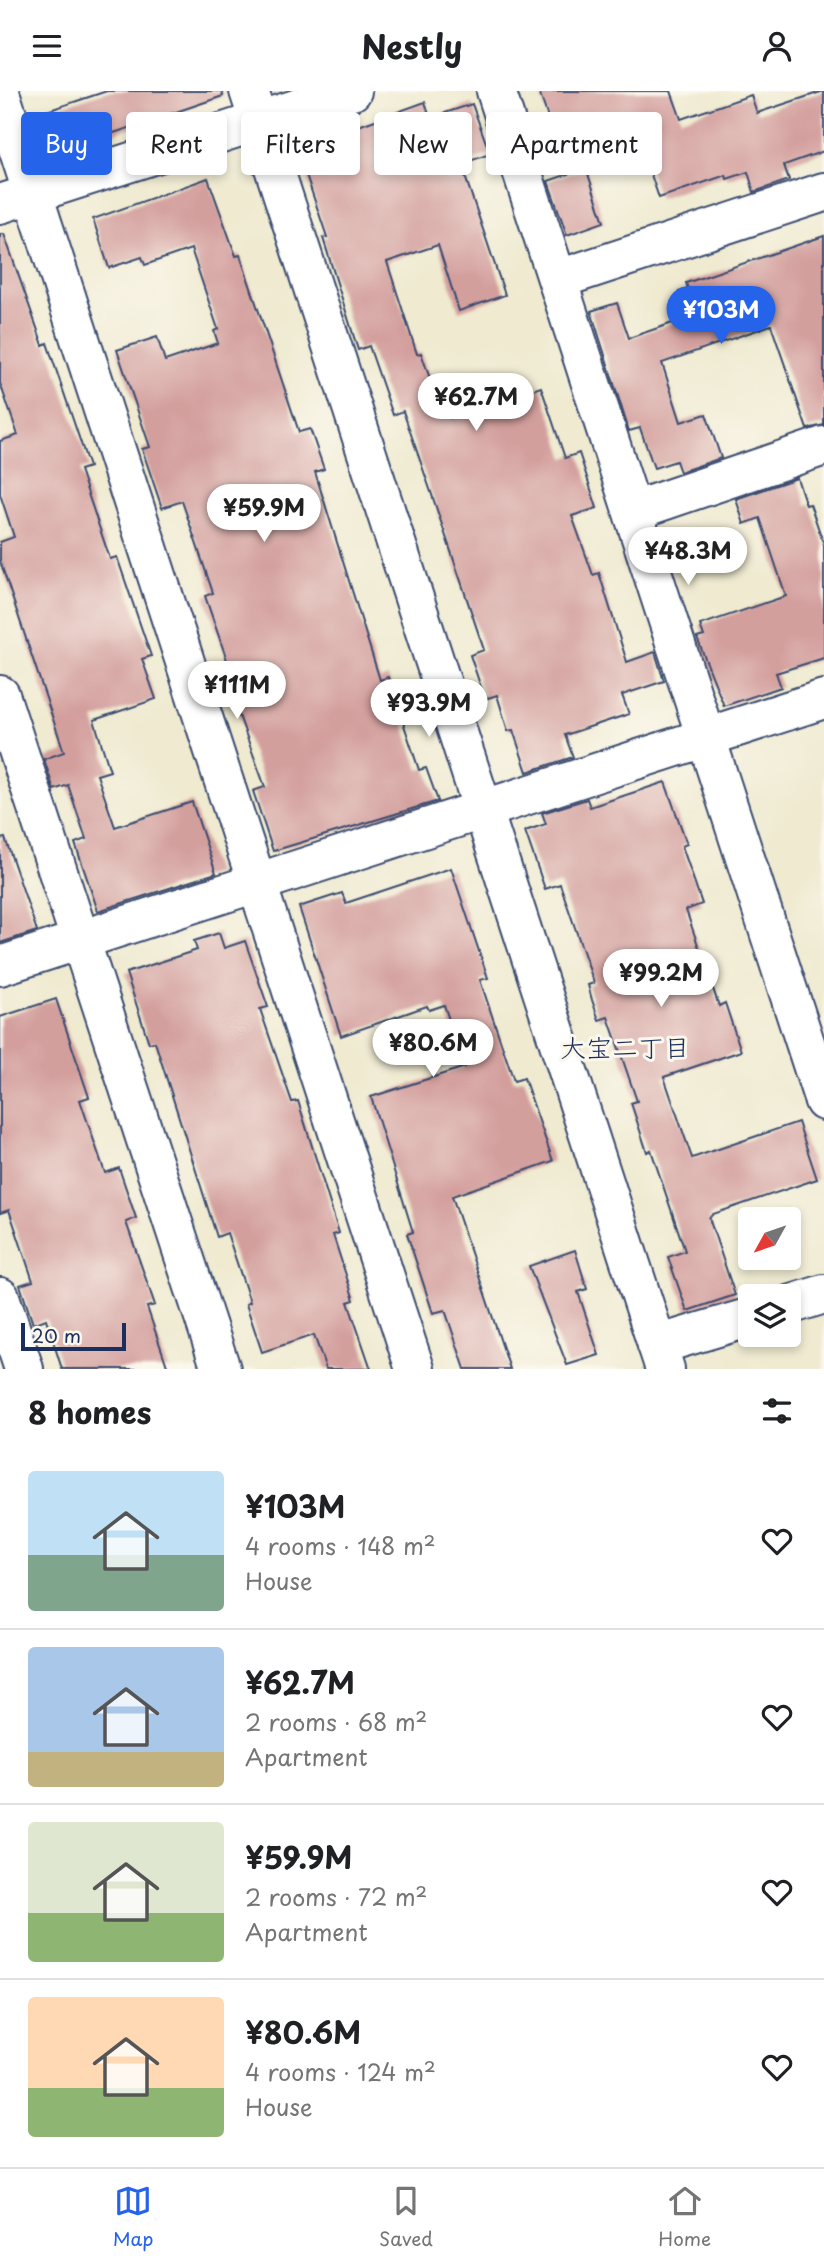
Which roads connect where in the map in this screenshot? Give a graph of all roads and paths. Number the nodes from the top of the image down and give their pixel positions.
1 (352, 91) edge
2 (496, 91) edge
3 (0, 93) edge
4 (254, 106) edge
5 (824, 192) edge
6 (17, 198) edge
7 (559, 279) junction
8 (824, 446) edge
9 (633, 511) junction
10 (0, 695) edge
11 (824, 699) edge
12 (705, 738) junction
13 (484, 811) junction
14 (259, 883) junction
15 (81, 939) junction
16 (0, 966) edge
17 (824, 1101) edge
18 (824, 1294) edge
19 (0, 1297) edge
20 (801, 1301) edge
21 (738, 1323) edge
22 (661, 1357) edge
23 (24, 1369) edge
24 (221, 1369) edge
25 (415, 1369) edge

1 - 4 street
2 - 7 street
3 - 6 street
4 - 6 street
4 - 13 street
5 - 7 street
6 - 14 street
7 - 9 street
8 - 9 street
9 - 12 street
10 - 15 street
11 - 12 street
12 - 13 street
12 - 17 street
13 - 14 street
13 - 22 street
14 - 15 street
14 - 25 street
15 - 16 street
15 - 24 street
18 - 20 street
19 - 23 street
21 - 22 street

